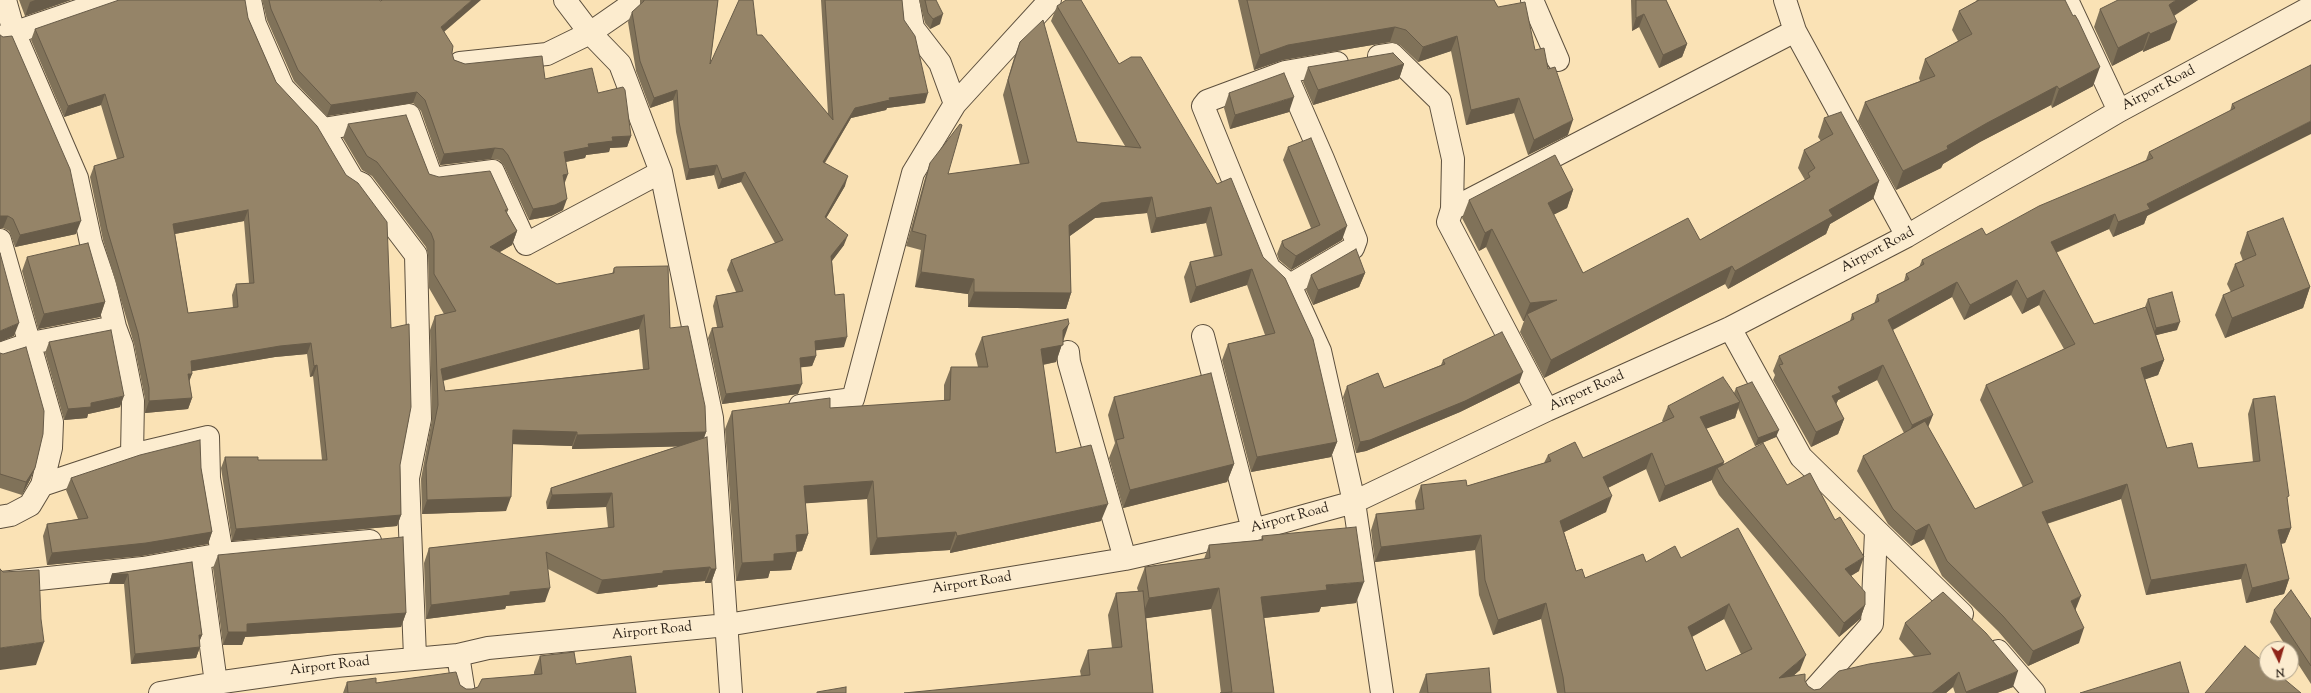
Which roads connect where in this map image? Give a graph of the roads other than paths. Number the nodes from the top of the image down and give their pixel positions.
1 (5, 0) edge
2 (110, 0) edge
3 (250, 0) edge
4 (565, 0) edge
5 (629, 0) edge
6 (908, 0) edge
7 (1050, 0) edge
8 (1532, 0) edge
9 (1785, 0) edge
10 (2067, 0) edge
11 (2311, 7) edge
12 (1795, 31) junction
13 (590, 33) junction
14 (7, 35) edge
15 (1558, 60) dead end
16 (460, 63) edge
17 (1285, 72) junction
18 (955, 104) junction
19 (2119, 111) junction
20 (324, 128) junction
21 (661, 172) junction
22 (1452, 209) junction
23 (1907, 236) junction
24 (0, 240) edge
25 (91, 243) junction
26 (68, 248) edge
27 (30, 257) edge
28 (7, 262) junction
29 (1290, 285) junction
30 (115, 327) junction
31 (1730, 328) junction
32 (1203, 336) dead end
33 (31, 343) junction
34 (1068, 352) dead end
35 (0, 354) edge
36 (783, 409) edge
37 (1547, 410) junction
38 (736, 415) edge
39 (712, 418) junction
40 (132, 455) junction
41 (42, 485) junction
42 (1354, 502) junction
43 (0, 517) edge
44 (1252, 530) junction
45 (1876, 532) junction
46 (410, 537) junction
47 (222, 554) junction
48 (199, 558) junction
49 (1124, 559) junction
50 (0, 583) edge
51 (727, 625) junction
52 (458, 655) junction
53 (415, 657) junction
54 (216, 683) junction
55 (160, 693) edge
56 (464, 693) edge
57 (731, 693) edge
58 (1382, 693) edge
59 (1811, 693) edge
60 (2034, 693) edge

1 - 14 street
2 - 14 street
3 - 20 street
4 - 13 street
5 - 13 street
6 - 18 street
7 - 18 street
8 - 15 street
9 - 12 street
10 - 19 street
11 - 19 street, Airport Road
12 - 22 street
12 - 23 street
13 - 16 street
13 - 21 street
14 - 25 street
17 - 22 street
17 - 29 street
17 - 29 street
18 - 36 street
19 - 23 street, Airport Road
20 - 21 street
20 - 46 street
21 - 39 street
22 - 37 street
23 - 31 street, Airport Road
24 - 28 street
25 - 26 street
25 - 30 street
27 - 28 street
28 - 33 street
29 - 42 street
30 - 33 street
30 - 40 street
31 - 37 street, Airport Road
31 - 45 street
32 - 44 street
33 - 35 street
33 - 41 street
34 - 49 street
37 - 42 street, Airport Road
38 - 39 street
39 - 51 street
40 - 41 street
40 - 47 street
41 - 43 street
42 - 44 street, Airport Road
42 - 58 street
44 - 49 street, Airport Road
45 - 59 street
45 - 60 street
46 - 47 street
46 - 53 street
47 - 48 street
48 - 50 street
48 - 54 street
49 - 51 street, Airport Road
51 - 52 street, Airport Road
51 - 57 street
52 - 53 street, Airport Road
52 - 56 street
53 - 54 street, Airport Road
54 - 55 street, Airport Road

